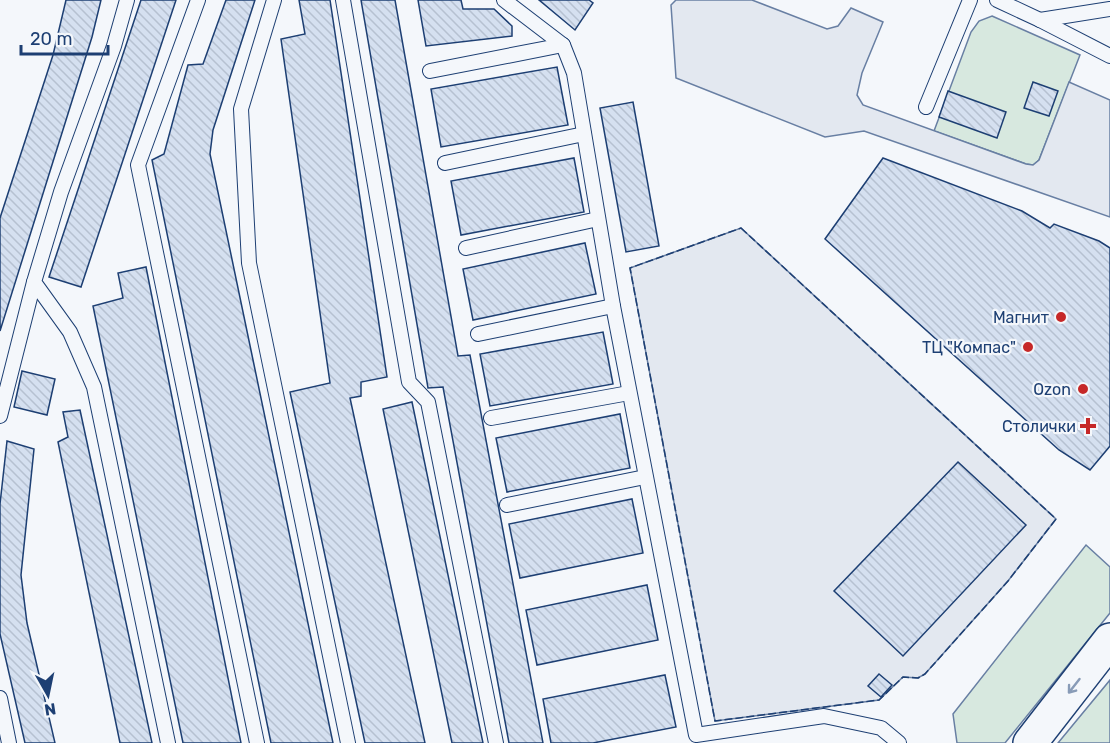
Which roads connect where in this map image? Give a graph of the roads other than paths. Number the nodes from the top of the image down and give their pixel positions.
1 (127, 0) edge
2 (198, 0) edge
3 (274, 0) edge
4 (343, 0) edge
5 (504, 0) edge
6 (970, 0) edge
7 (997, 0) edge
8 (1110, 9) edge
9 (1040, 20) junction
10 (563, 45) junction
11 (1110, 57) edge
12 (430, 71) dead end
13 (926, 107) dead end
14 (584, 134) junction
15 (445, 163) dead end
16 (598, 219) junction
17 (466, 248) dead end
18 (34, 282) junction
19 (613, 306) junction
20 (478, 334) dead end
21 (629, 393) junction
22 (0, 416) edge
23 (491, 418) dead end
24 (645, 477) junction
25 (507, 505) dead end
26 (1110, 640) edge
27 (0, 698) edge
28 (9, 743) edge
29 (168, 743) edge
30 (257, 743) edge
31 (348, 743) edge
32 (496, 743) edge
33 (899, 743) edge
34 (1030, 743) edge

1 - 18 lane
2 - 30 lane
3 - 31 lane
4 - 32 lane
5 - 10 lane
6 - 13 lane
7 - 9 lane
8 - 9 lane
9 - 11 lane
10 - 12 lane
10 - 14 lane
14 - 15 lane
14 - 16 lane
16 - 17 lane
16 - 19 lane
18 - 22 lane
18 - 29 lane
19 - 20 lane
19 - 21 lane
21 - 23 lane
21 - 24 lane
24 - 25 lane
24 - 33 lane
26 -> 34 main road
27 - 28 lane

